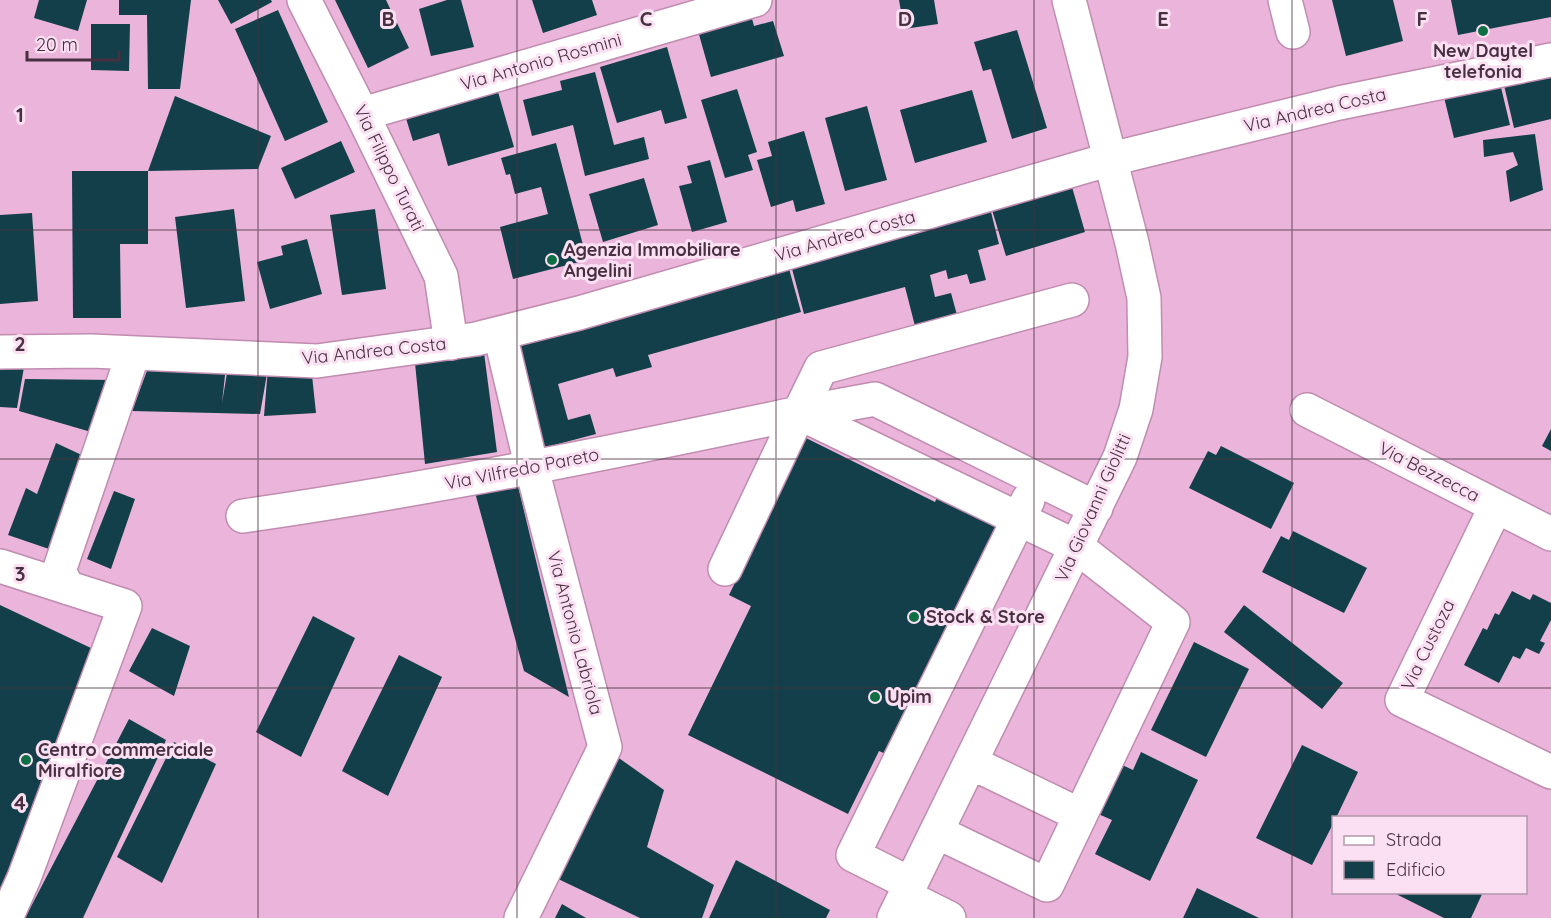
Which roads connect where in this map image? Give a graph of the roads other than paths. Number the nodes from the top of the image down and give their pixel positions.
1 (304, 0) edge
2 (755, 0) edge
3 (1069, 0) edge
4 (1285, 0) edge
5 (1293, 32) dead end
6 (1551, 60) edge
7 (362, 114) junction
8 (1110, 159) junction
9 (1072, 300) dead end
10 (500, 334) junction
11 (451, 343) junction
12 (0, 352) edge
13 (133, 354) junction
14 (1307, 410) dead end
15 (799, 413) junction
16 (531, 469) junction
17 (1038, 479) junction
18 (1496, 506) junction
19 (1096, 508) junction
20 (243, 516) dead end
21 (1019, 519) junction
22 (1551, 534) edge
23 (1077, 547) junction
24 (0, 566) edge
25 (725, 568) dead end
26 (68, 588) junction
27 (972, 763) junction
28 (1551, 772) edge
29 (1080, 815) junction
30 (937, 832) junction
31 (903, 900) edge
32 (6, 918) edge
33 (521, 918) edge
34 (949, 918) edge

1 - 7 street, Via Filippo Turati
2 - 7 street, Via Antonio Rosmini
3 - 8 street, Via Giovanni Giolitti
4 - 5 street
6 - 8 street, Via Andrea Costa
7 - 11 street, Via Filippo Turati
8 - 10 street, Via Andrea Costa
8 - 19 street, Via Giovanni Giolitti
9 - 15 street
10 - 11 street, Via Andrea Costa
10 - 16 street, Via Antonio Labriola
11 - 13 street, Via Andrea Costa
12 - 13 street, Via Andrea Costa
13 - 26 street
14 - 18 street, Via Bezzecca
15 - 16 street, Via Vilfredo Pareto
15 - 17 street, Via Vilfredo Pareto
15 - 21 street
15 - 25 street
16 - 20 street, Via Vilfredo Pareto
16 - 33 street, Via Antonio Labriola
17 - 19 street, Via Vilfredo Pareto
17 - 21 street
18 - 22 street, Via Bezzecca
18 - 28 street, Via Custoza
19 - 23 street, Via Giovanni Giolitti
21 - 23 street
21 - 31 street
23 - 27 street, Via Giovanni Giolitti
23 - 29 street
24 - 26 street
26 - 32 street
27 - 29 street
27 - 30 street, Via Giovanni Giolitti
29 - 30 street
30 - 31 street, Via Giovanni Giolitti
31 - 34 street

